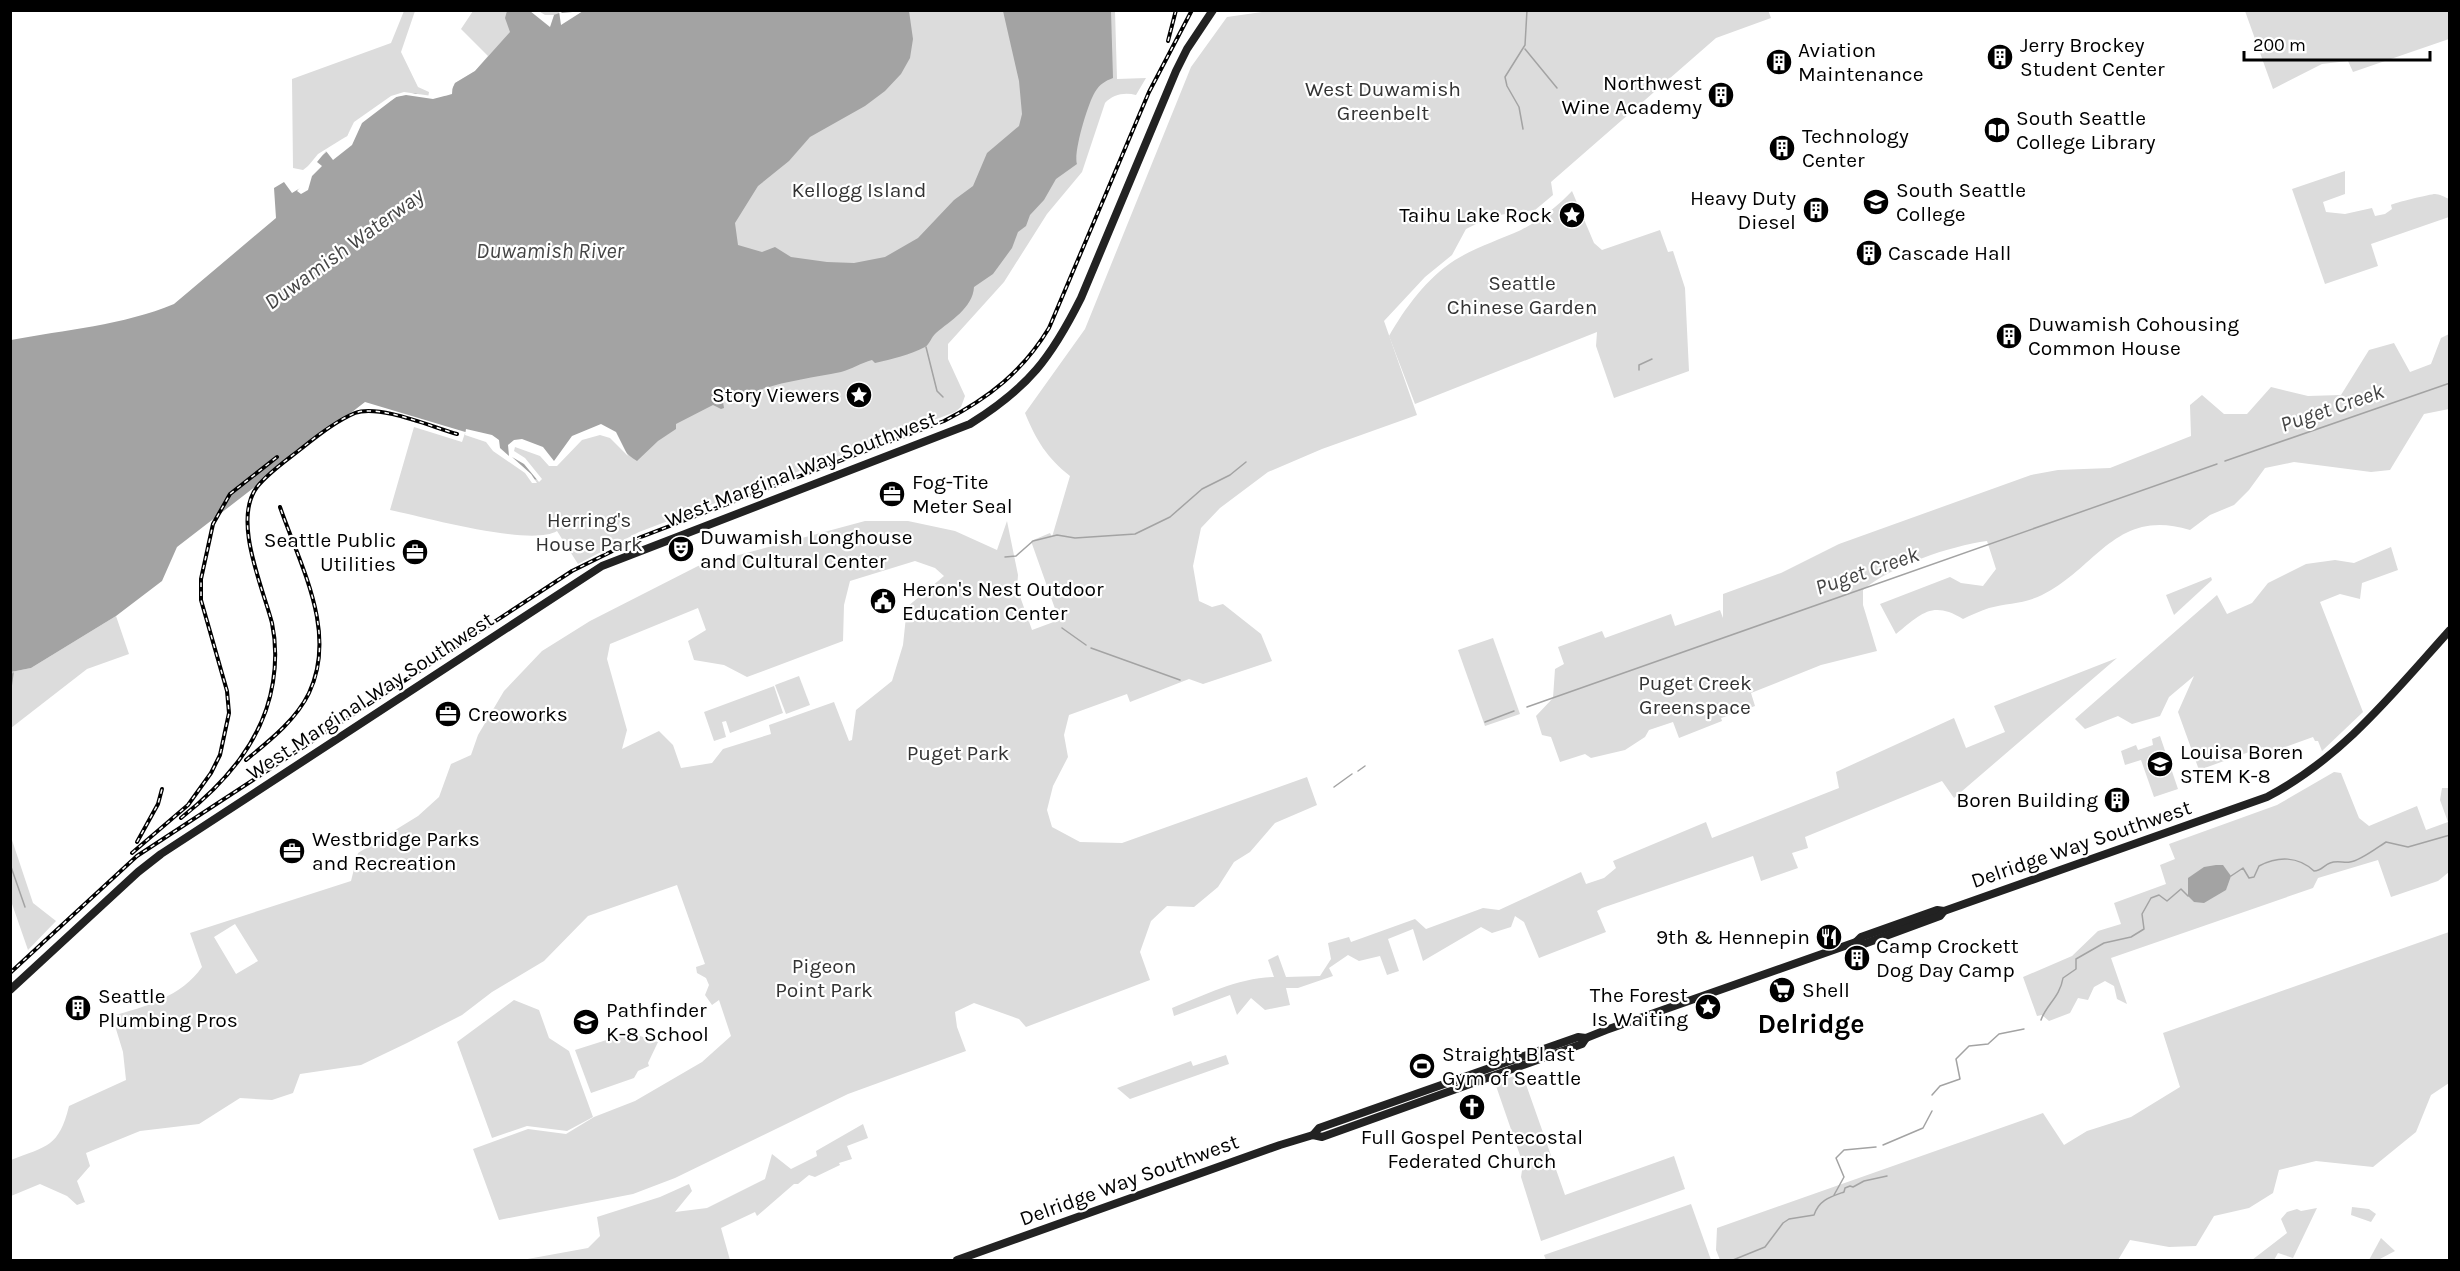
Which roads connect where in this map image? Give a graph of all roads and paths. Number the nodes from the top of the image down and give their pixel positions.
1 (1213, 10) edge
2 (2450, 630) edge
3 (10, 990) edge
4 (957, 1260) edge

1 - 3 main road, West Marginal Way Southwest
2 - 4 main road, Delridge Way Southwest

